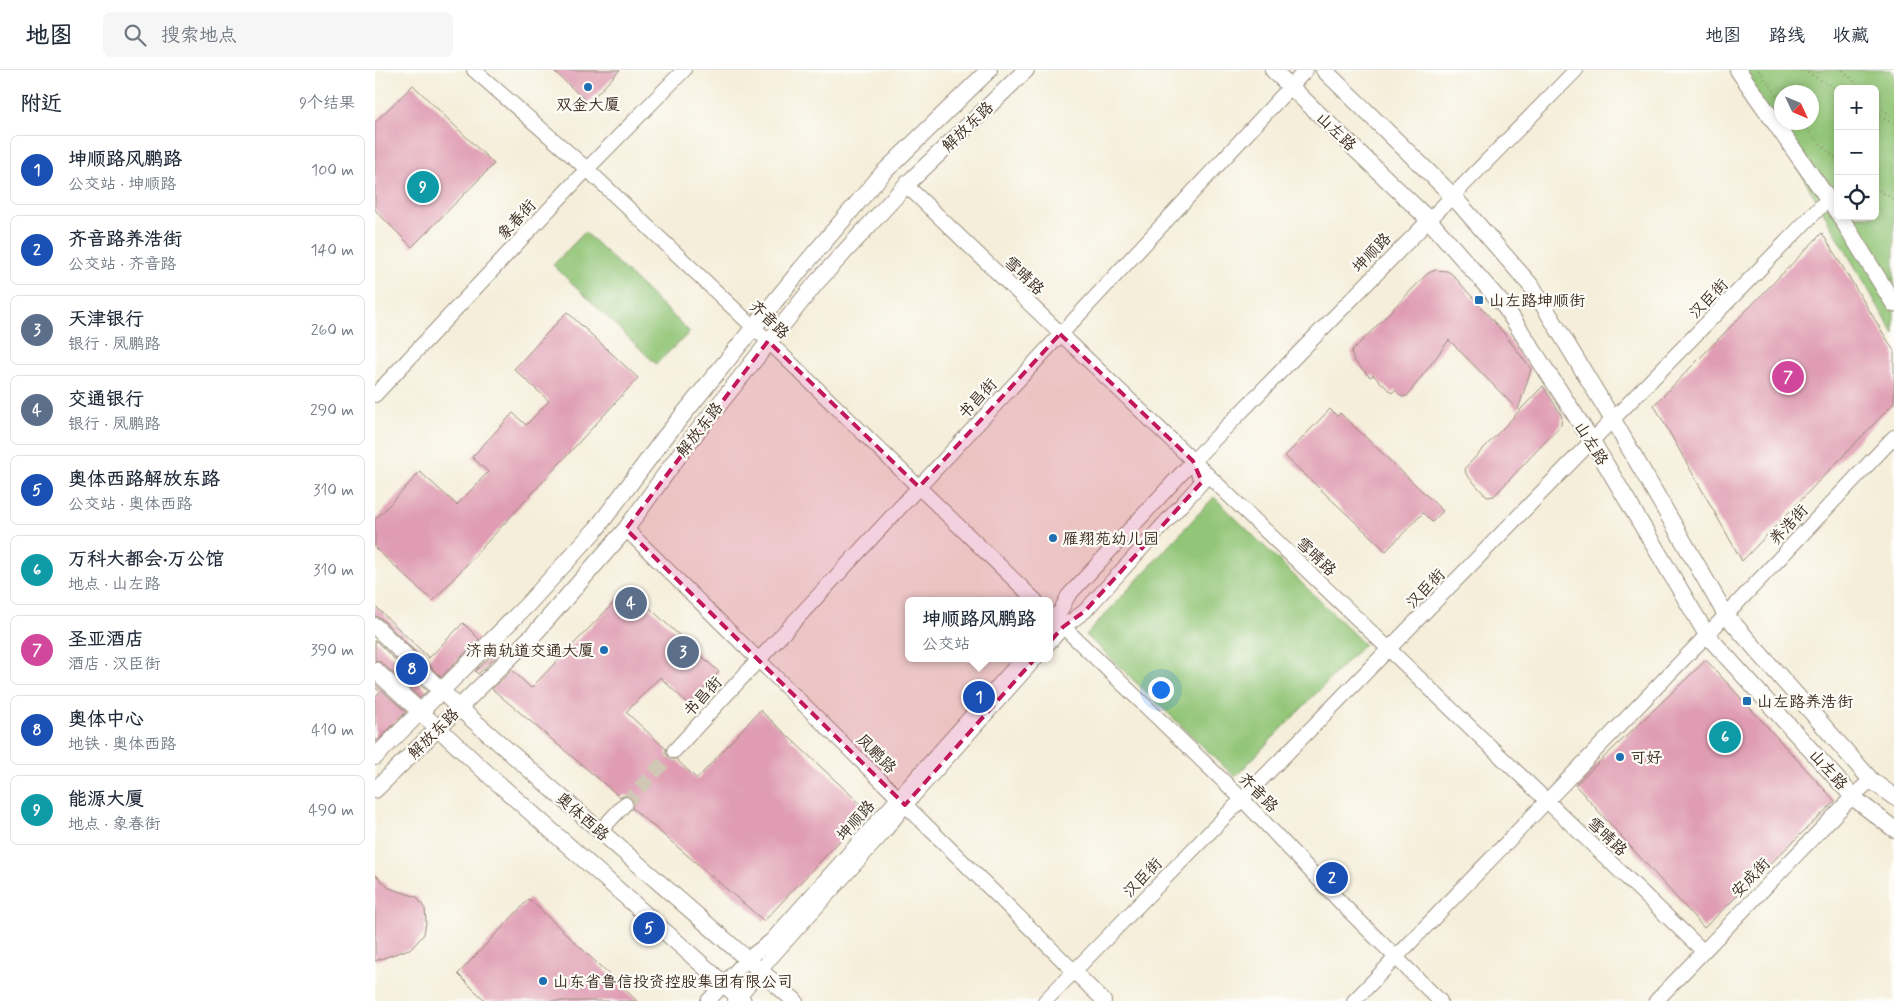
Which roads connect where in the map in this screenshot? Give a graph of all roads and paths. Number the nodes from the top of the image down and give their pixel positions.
1 (474, 70) edge
2 (684, 70) edge
3 (989, 70) edge
4 (1026, 70) edge
5 (1273, 70) edge
6 (1306, 70) edge
7 (1324, 70) edge
8 (1576, 70) edge
9 (1738, 70) edge
10 (1759, 70) edge
11 (1803, 70) edge
12 (1843, 70) edge
13 (1857, 85) edge
14 (1291, 86) junction
15 (1834, 88) edge
16 (1774, 91) edge
17 (1879, 106) edge
18 (1879, 116) edge
19 (1894, 119) edge
20 (1894, 124) edge
21 (1807, 130) edge
22 (1834, 157) edge
23 (587, 169) junction
24 (906, 185) junction
25 (1879, 190) edge
26 (1452, 195) junction
27 (1829, 198) junction
28 (1894, 198) edge
29 (1834, 206) edge
30 (1428, 219) junction
31 (1842, 220) edge
32 (1894, 304) edge
33 (753, 327) junction
34 (1060, 334) junction
35 (768, 341) junction
36 (375, 395) edge
37 (1613, 420) junction
38 (1894, 437) edge
39 (1592, 442) junction
40 (1193, 461) junction
41 (919, 487) junction
42 (626, 529) junction
43 (1032, 597) edge
44 (1726, 615) junction
45 (1054, 622) edge
46 (375, 626) edge
47 (1707, 635) junction
48 (1389, 649) junction
49 (759, 660) junction
50 (1020, 662) edge
51 (1033, 662) edge
52 (375, 670) edge
53 (441, 690) junction
54 (458, 707) junction
55 (420, 712) junction
56 (437, 728) junction
57 (674, 751) tunnel mouth
58 (375, 756) edge
59 (1871, 780) junction
60 (375, 790) edge
61 (1853, 796) junction
62 (1894, 798) edge
63 (1243, 799) junction
64 (1547, 801) junction
65 (902, 802) junction
66 (625, 804) tunnel mouth
67 (1894, 829) edge
68 (600, 831) junction
69 (1703, 951) junction
70 (1395, 958) junction
71 (747, 959) junction
72 (760, 970) junction
73 (1074, 972) junction
74 (724, 984) junction
75 (739, 1000) edge
76 (708, 1001) edge
77 (795, 1001) edge
78 (1045, 1001) edge
79 (1104, 1001) edge
80 (1354, 1001) edge
81 (1439, 1001) edge
82 (1655, 1001) edge

1 - 23 street, 齐音路
2 - 23 street, 象春街
3 - 33 main road, 解放东路
4 - 24 main road, 解放东路
5 - 14 main road, 山左路
6 - 14 street, 书昌街
7 - 26 main road, 山左路
8 - 26 street, 坤顺路
9 - 27 main road
10 - 16 path
11 - 15 path
12 - 13 path
14 - 30 main road, 山左路
14 - 34 street, 书昌街
17 - 19 path
18 - 20 path
21 - 22 path
23 - 33 street, 齐音路
23 - 36 street, 象春街
24 - 34 street, 雪晴路
24 - 35 main road, 解放东路
25 - 28 path
26 - 30 street, 坤顺路
26 - 37 main road, 山左路
27 - 29 main road
27 - 37 street, 汉臣街
30 - 39 main road, 山左路
30 - 40 street, 坤顺路
31 - 32 main road
33 - 35 street, 齐音路
33 - 53 main road, 解放东路
34 - 40 street, 雪晴路
34 - 41 street, 书昌街
35 - 41 street, 齐音路
35 - 42 main road, 解放东路
37 - 39 street, 汉臣街
37 - 44 main road, 山左路
38 - 44 street, 养浩街
39 - 47 main road, 山左路
39 - 48 street, 汉臣街
40 - 45 street, 坤顺路
40 - 45 street, 坤顺路
40 - 48 street, 雪晴路
41 - 43 street, 齐音路
41 - 49 street, 书昌街
42 - 49 street, 凤鹏路
42 - 54 main road, 解放东路
44 - 47 street, 养浩街
44 - 59 main road, 山左路
45 - 63 street, 齐音路
46 - 53 main road, 奥体西路
47 - 61 main road, 山左路
47 - 64 street, 养浩街
48 - 63 street, 汉臣街
48 - 64 street, 雪晴路
49 - 57 street, 书昌街
49 - 65 street, 凤鹏路
50 - 65 street, 坤顺路
51 - 65 street, 坤顺路
52 - 55 main road, 奥体西路
53 - 54 main road, 奥体西路
53 - 55 main road, 解放东路
54 - 56 main road, 解放东路
54 - 68 main road, 奥体西路
55 - 56 main road, 奥体西路
55 - 58 main road, 解放东路
56 - 60 main road, 解放东路
56 - 74 main road, 奥体西路
59 - 61 street, 安成街
59 - 62 main road, 山左路
61 - 67 main road, 山左路
61 - 69 street, 安成街
63 - 70 street, 齐音路
63 - 73 street, 汉臣街
64 - 69 street, 雪晴路
64 - 70 street, 养浩街
65 - 71 street, 坤顺路
65 - 72 street, 坤顺路
65 - 73 street, 凤鹏路
66 - 68 street
68 - 71 main road, 奥体西路
69 - 82 street, 安成街
70 - 80 street, 养浩街
70 - 81 street, 齐音路
71 - 72 main road, 奥体西路
71 - 74 street, 坤顺路
72 - 75 street, 坤顺路
72 - 77 main road, 奥体西路
73 - 78 street, 汉臣街
73 - 79 street, 凤鹏路
74 - 75 main road, 奥体西路
74 - 76 street, 坤顺路

